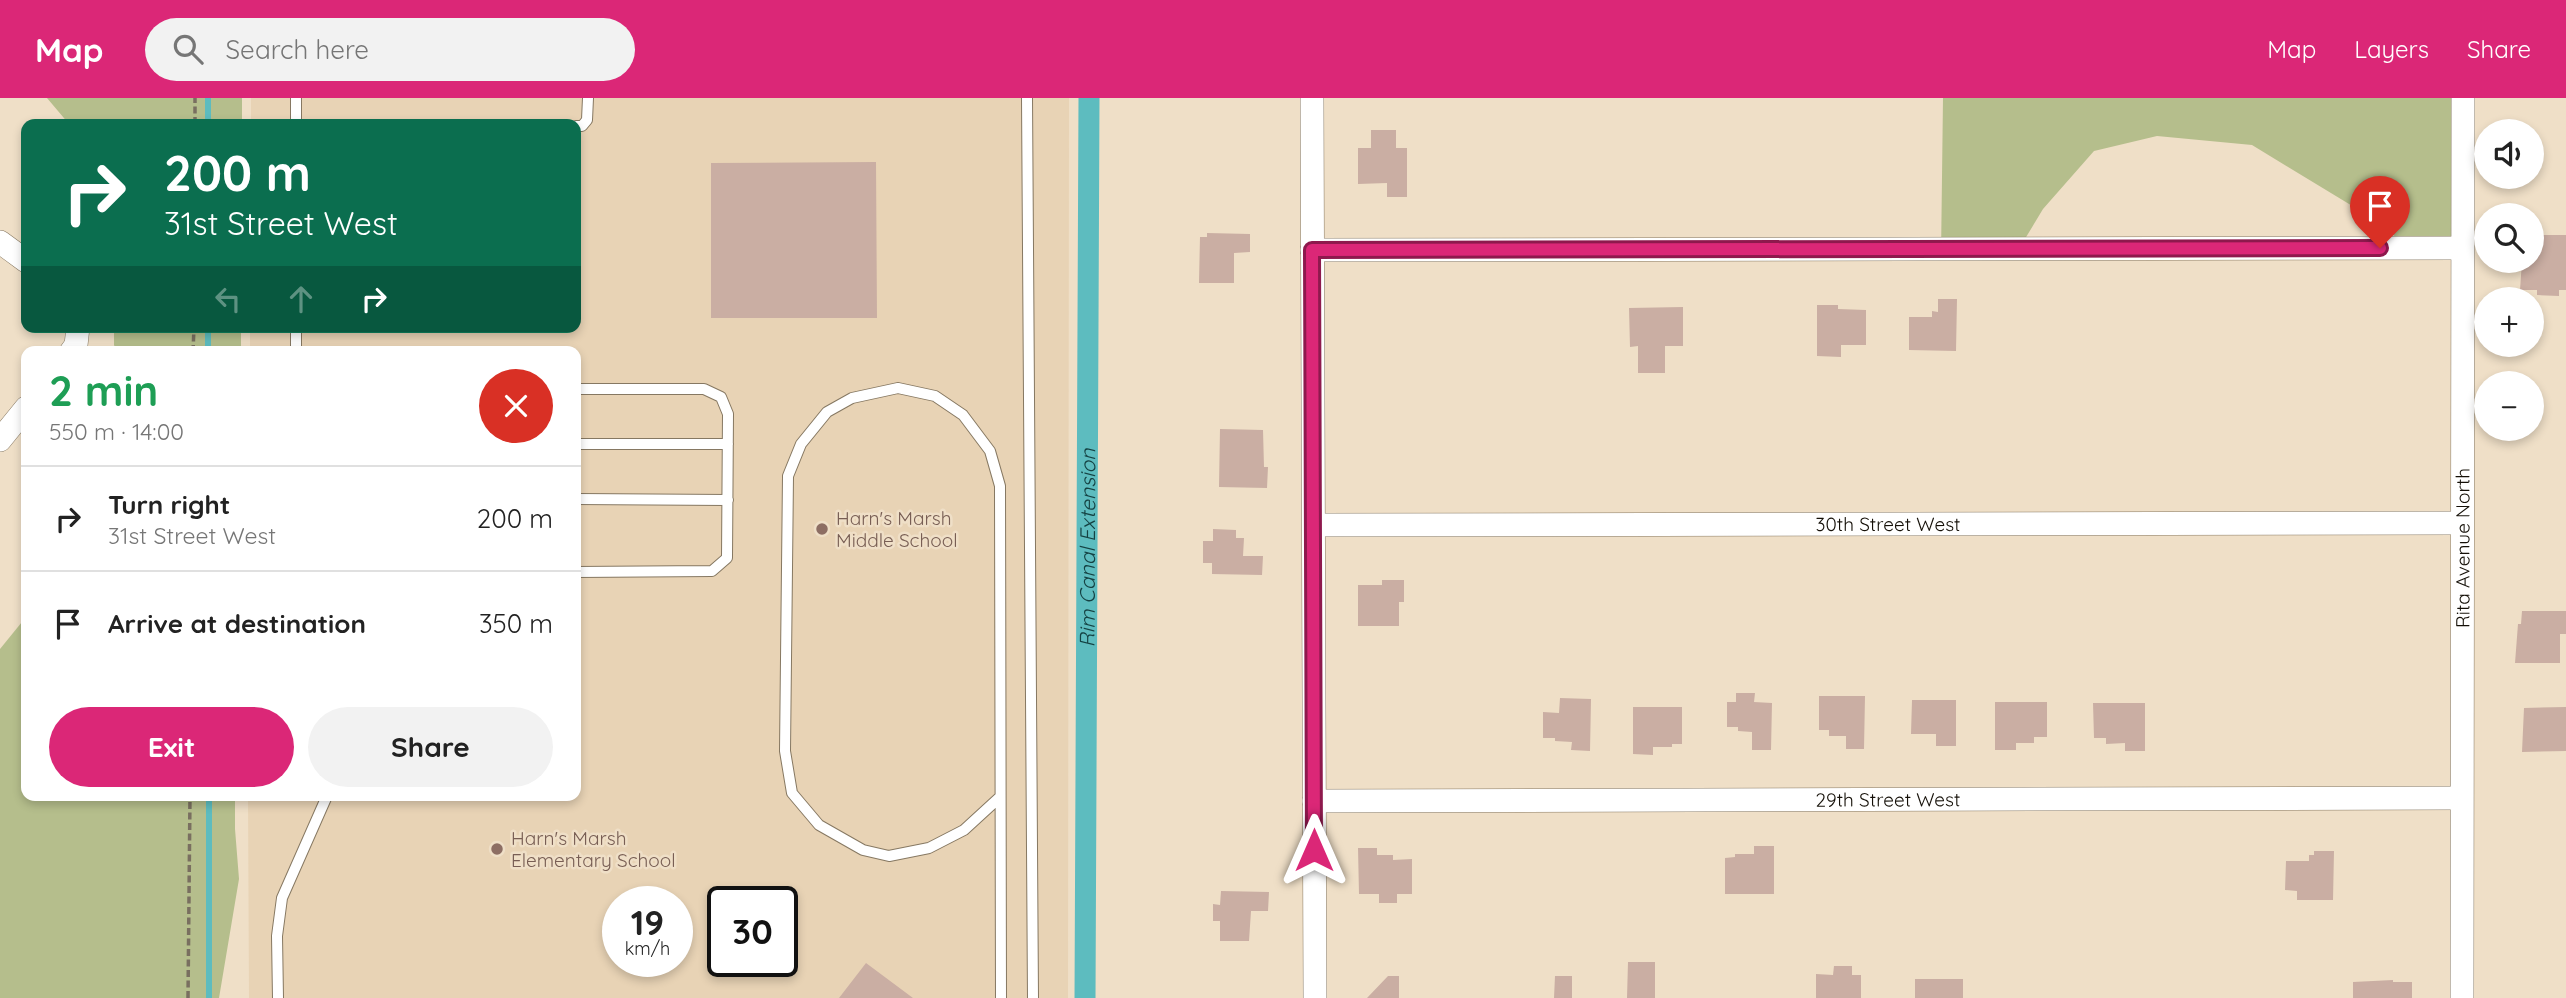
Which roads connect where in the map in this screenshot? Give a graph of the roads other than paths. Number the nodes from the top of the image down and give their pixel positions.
1 (296, 98) edge
2 (588, 98) edge
3 (1027, 98) edge
4 (1312, 98) edge
5 (2463, 98) edge
6 (296, 119) edge
7 (581, 126) edge
8 (0, 242) edge
9 (2462, 248) junction
10 (1312, 250) junction
11 (21, 257) edge
12 (581, 389) edge
13 (21, 414) edge
14 (0, 440) edge
15 (581, 444) edge
16 (728, 444) junction
17 (581, 499) edge
18 (727, 500) junction
19 (2462, 523) junction
20 (1314, 525) junction
21 (581, 572) edge
22 (1000, 797) junction
23 (2461, 798) junction
24 (325, 801) edge
25 (1314, 801) junction
26 (278, 998) edge
27 (1001, 998) edge
28 (1033, 998) edge
29 (1315, 998) edge
30 (2462, 998) edge

1 - 6 lane
2 - 7 lane
3 - 28 lane
4 - 10 street
5 - 9 street, Rita Avenue North
8 - 11 street
9 - 10 street
9 - 19 street, Rita Avenue North
10 - 20 street
12 - 16 lane
13 - 14 street
15 - 16 lane
16 - 18 lane
17 - 18 lane
18 - 21 lane
19 - 20 street, 30th Street West
19 - 23 street, Rita Avenue North
20 - 25 street
22 - 22 lane
22 - 27 lane
23 - 25 street, 29th Street West
23 - 30 street, Rita Avenue North
24 - 26 lane
25 - 29 street

